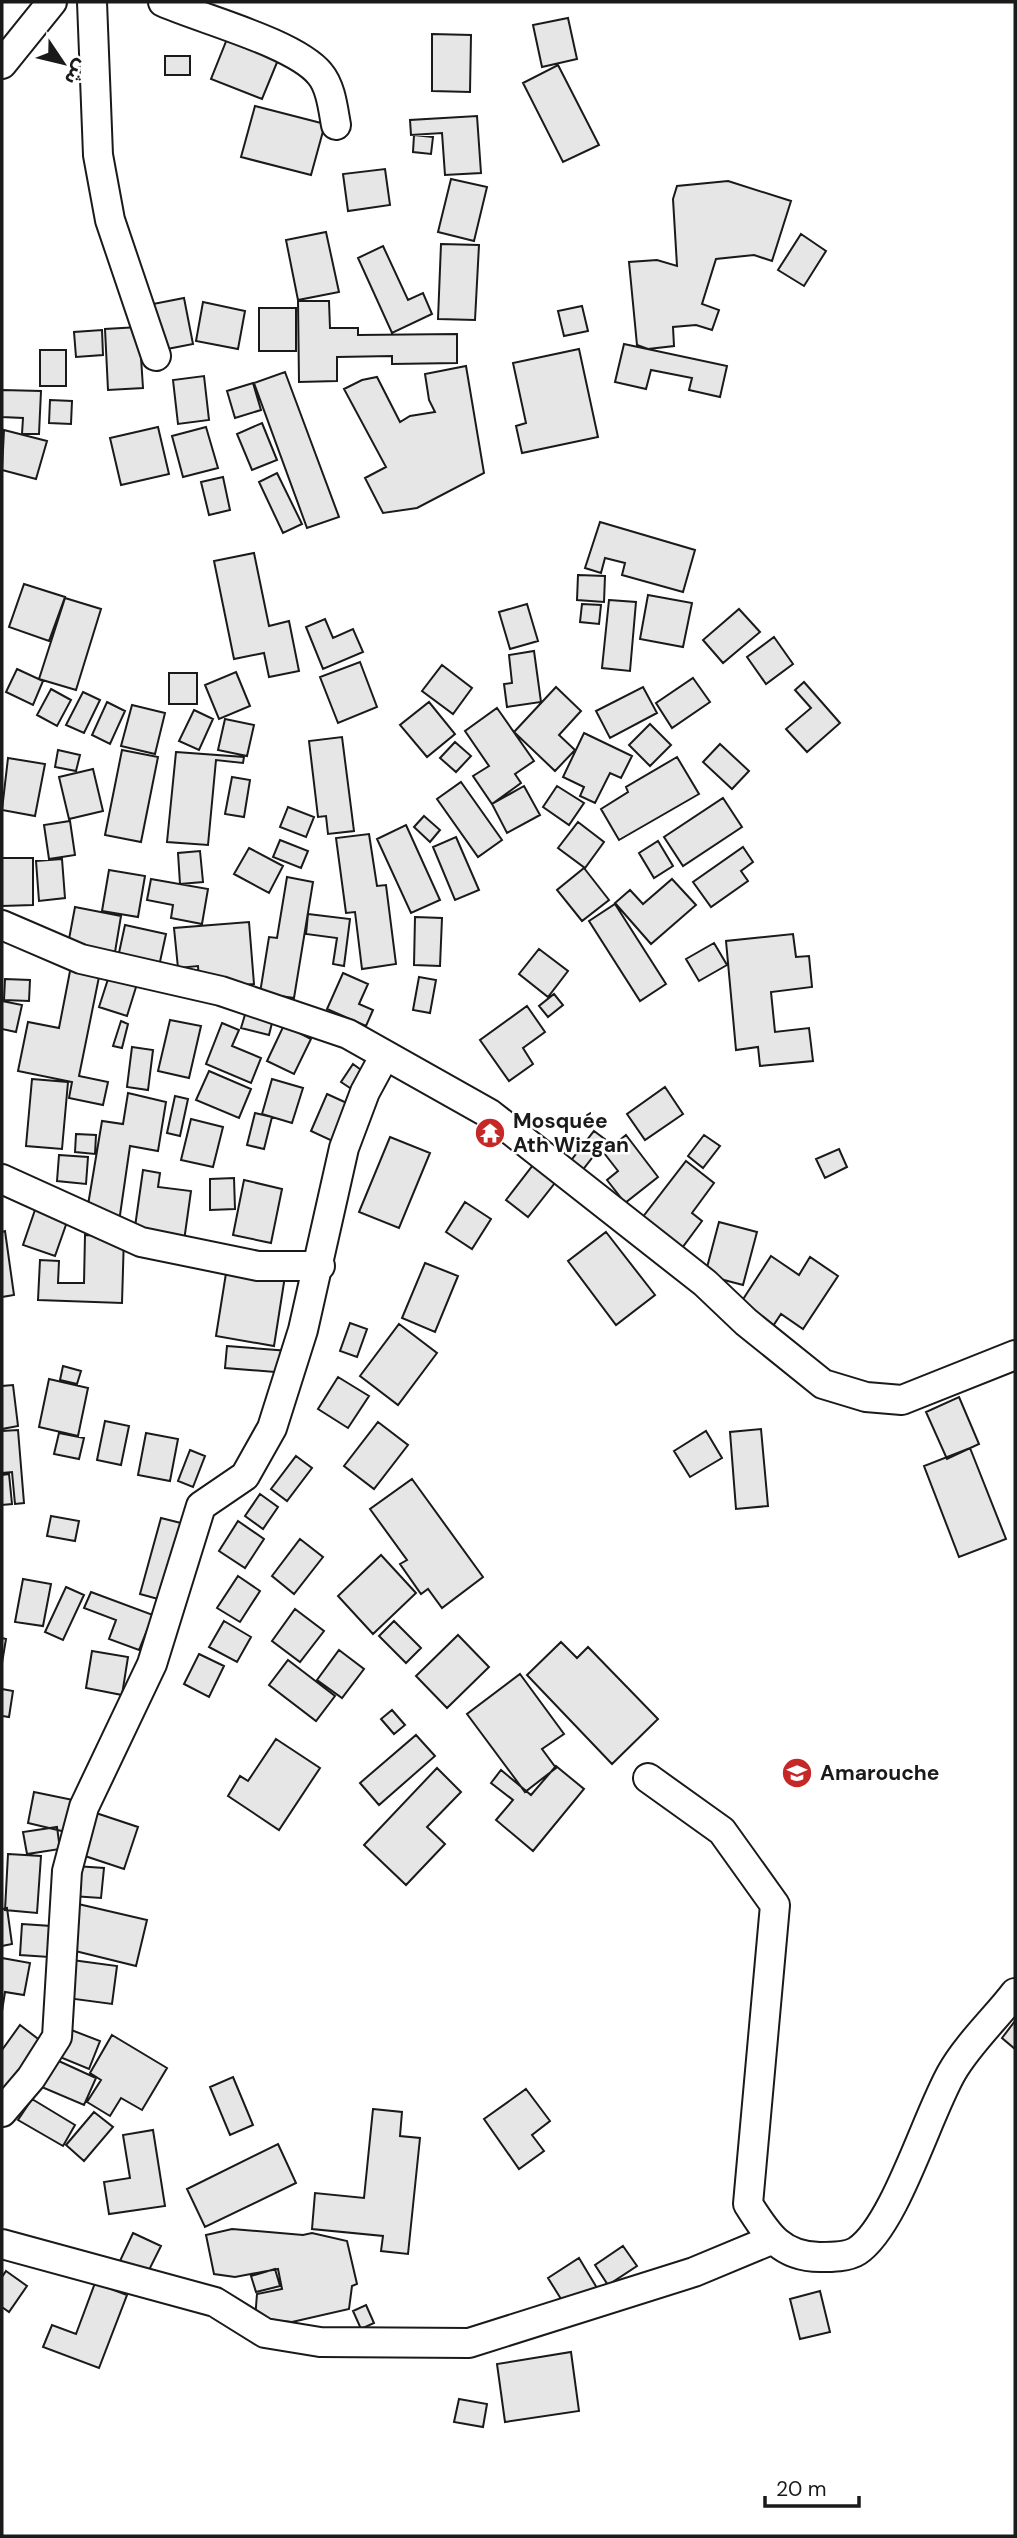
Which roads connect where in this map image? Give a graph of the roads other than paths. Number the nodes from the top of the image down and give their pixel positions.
1 (52, 2) edge
2 (92, 2) edge
3 (163, 2) edge
4 (2, 64) edge
5 (336, 125) dead end
6 (156, 356) dead end
7 (2, 925) edge
8 (385, 1055) junction
9 (2, 1179) edge
10 (320, 1266) junction
11 (1015, 1355) edge
12 (648, 1778) dead end
13 (1015, 1993) edge
14 (2, 2112) edge
15 (771, 2240) junction
16 (2, 2244) edge

1 - 4 street
2 - 6 street
3 - 5 street
7 - 8 street
8 - 10 street
8 - 11 street
9 - 10 street
10 - 14 street
12 - 15 street
13 - 15 street
15 - 16 street

